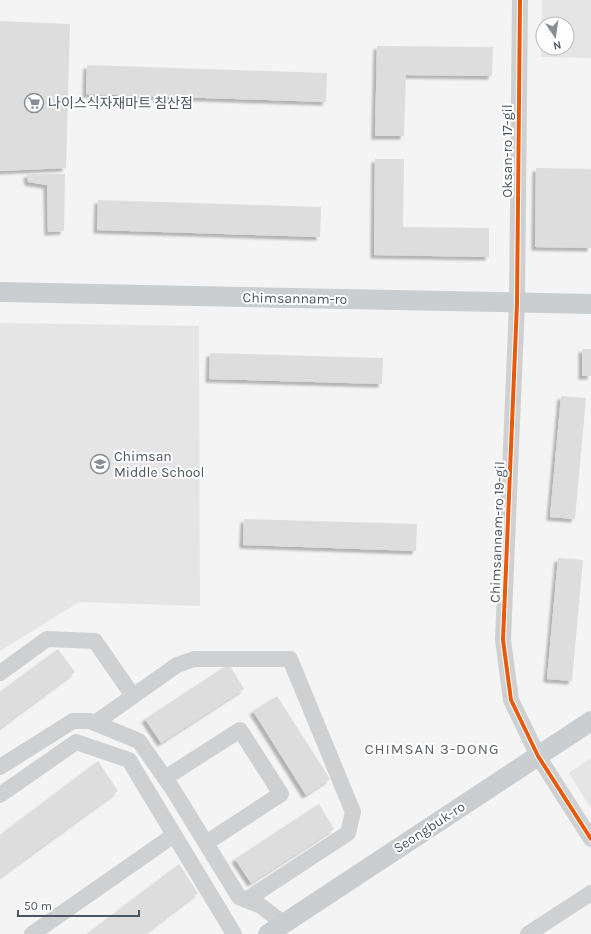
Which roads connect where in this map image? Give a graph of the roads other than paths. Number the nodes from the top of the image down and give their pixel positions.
1 (520, 0) edge
2 (0, 292) edge
3 (517, 303) junction
4 (591, 304) edge
5 (0, 673) edge
6 (132, 696) junction
7 (591, 721) edge
8 (95, 723) junction
9 (538, 756) junction
10 (0, 767) edge
11 (165, 778) junction
12 (0, 795) edge
13 (174, 835) junction
14 (591, 839) edge
15 (206, 843) junction
16 (591, 893) edge
17 (246, 900) junction
18 (273, 931) edge
19 (32, 934) edge
20 (234, 934) edge
21 (528, 934) edge

1 - 3 street, Oksan-ro 17-gil
2 - 3 main road, Chimsannam-ro
3 - 4 main road, Chimsannam-ro
3 - 9 street, Chimsannam-ro 19-gil
5 - 6 street
6 - 8 street
6 - 17 street
7 - 9 main road, Seongbuk-ro
8 - 10 street
8 - 11 street
9 - 14 street, Chimsannam-ro 19-gil
9 - 18 main road, Seongbuk-ro
11 - 15 street
11 - 15 street
12 - 13 street
13 - 19 street
13 - 20 street
15 - 17 street
16 - 21 street
17 - 18 street

